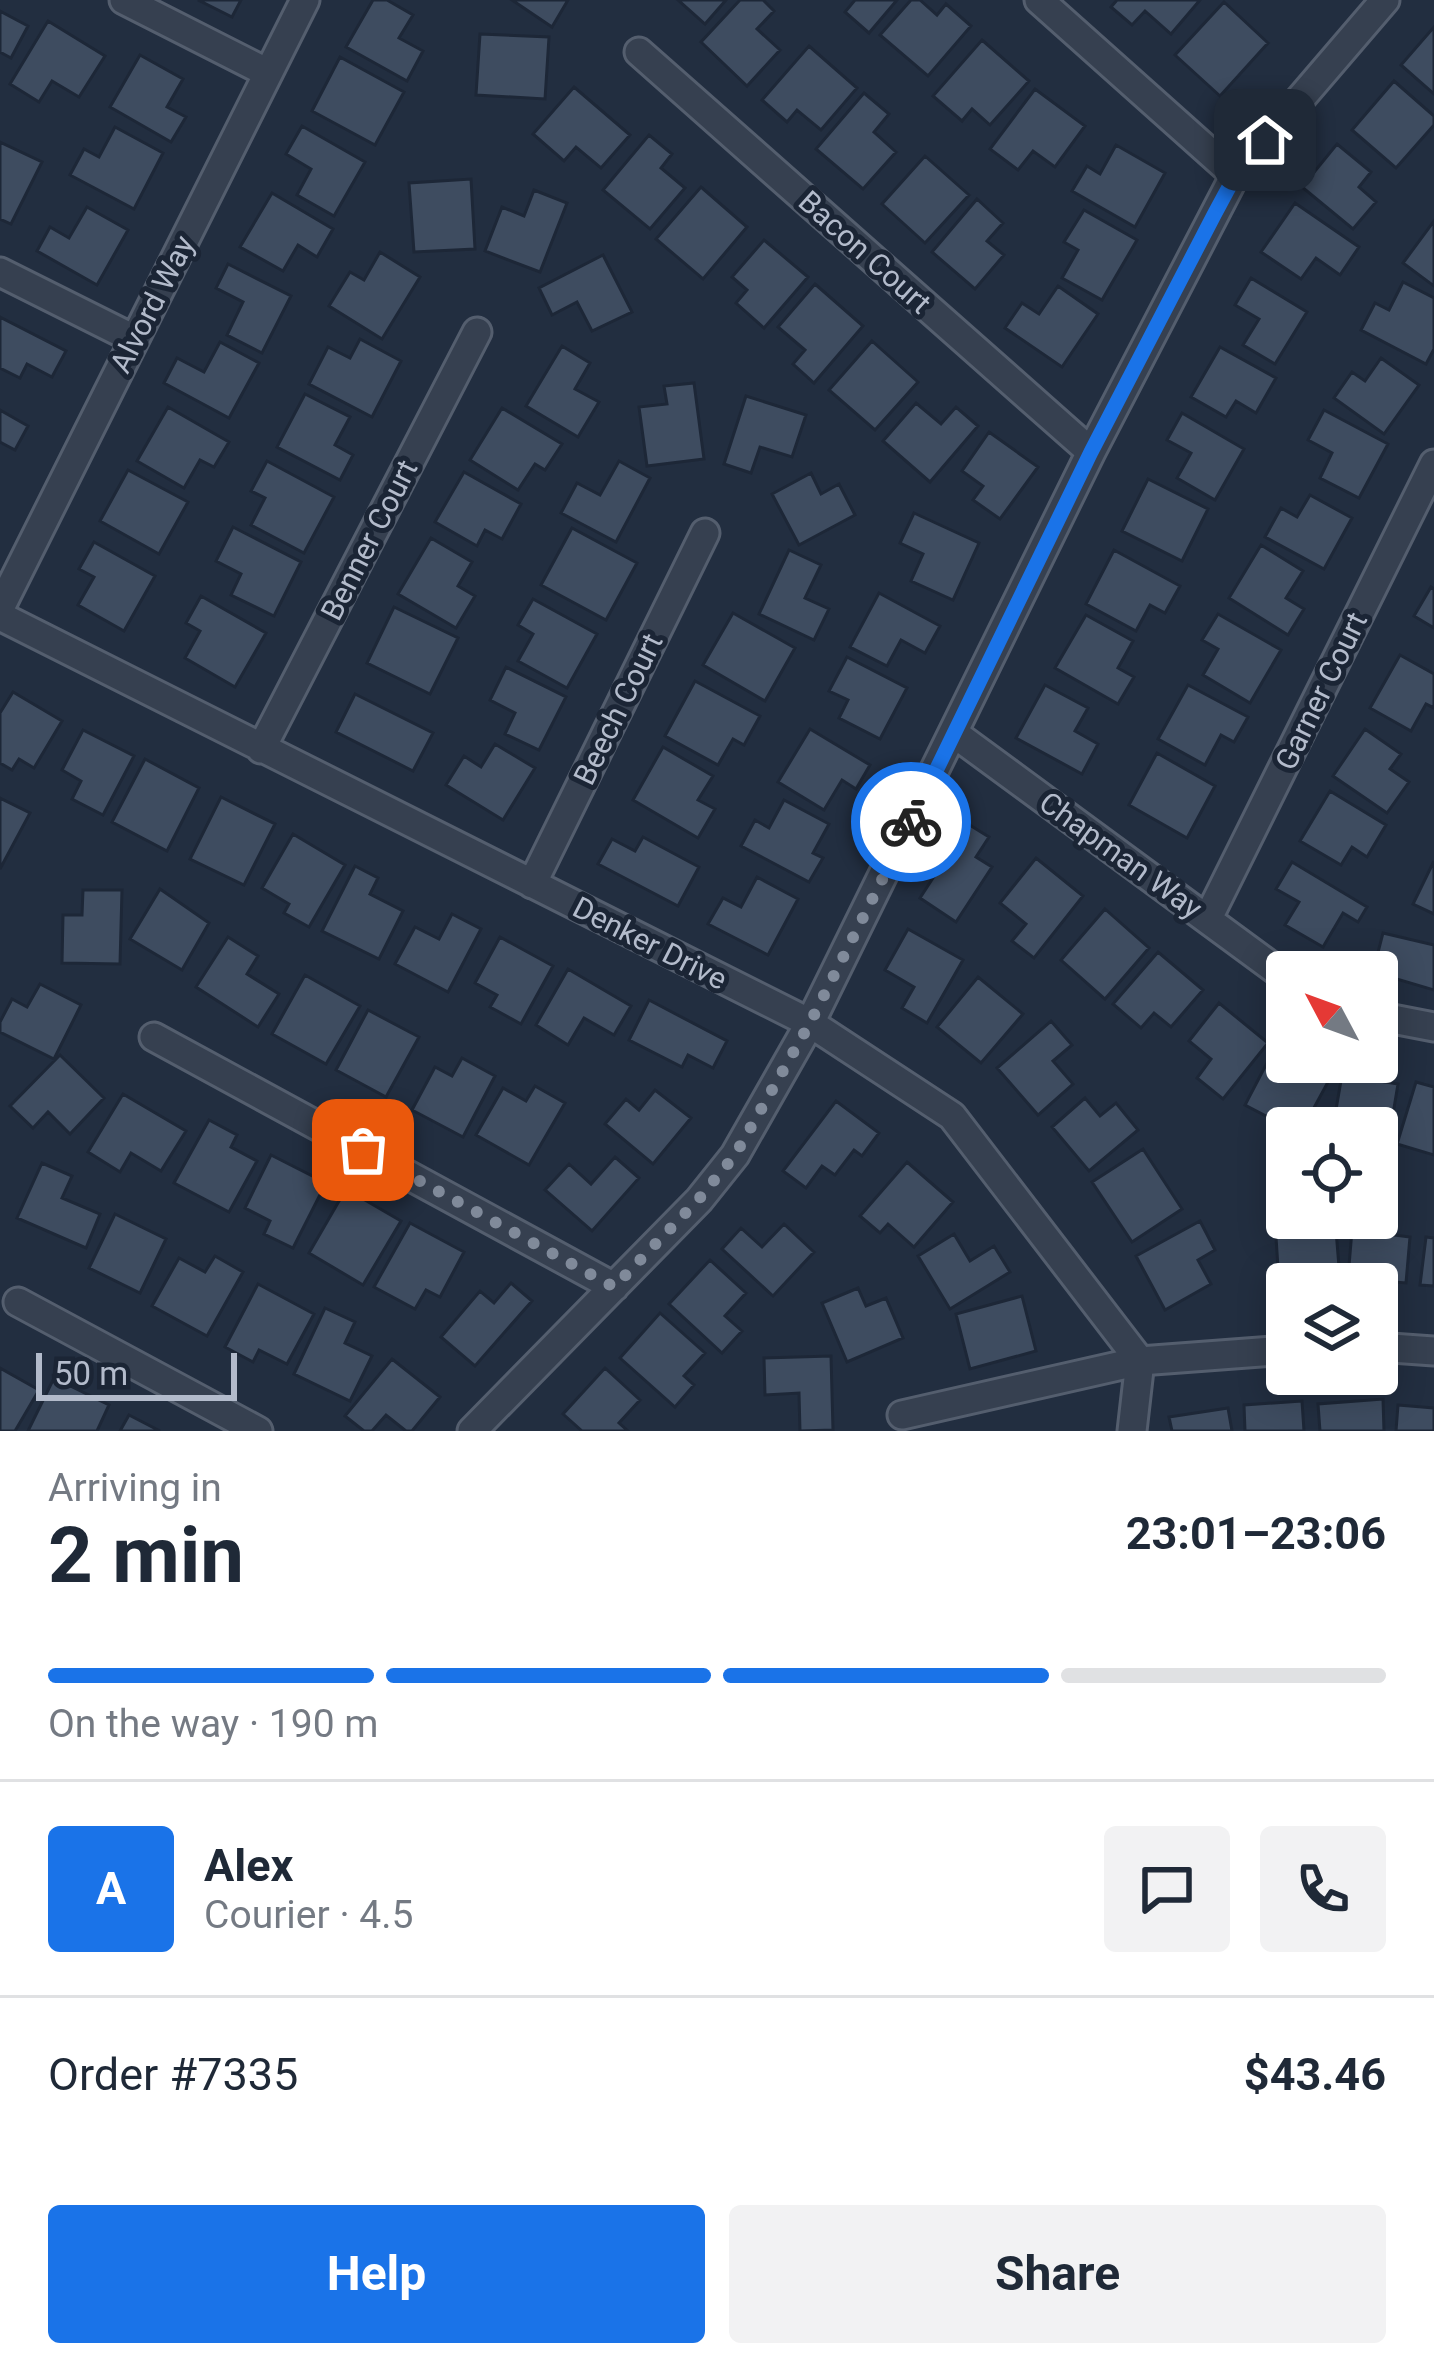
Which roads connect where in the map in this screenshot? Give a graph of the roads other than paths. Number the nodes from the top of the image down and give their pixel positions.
1 (124, 0) edge
2 (305, 0) edge
3 (1039, 0) edge
4 (1385, 0) edge
5 (639, 52) dead end
6 (268, 73) junction
7 (1235, 176) junction
8 (0, 272) edge
9 (477, 332) dead end
10 (134, 339) junction
11 (1091, 452) junction
12 (1434, 464) edge
13 (705, 533) dead end
14 (0, 612) edge
15 (955, 734) junction
16 (261, 749) junction
17 (532, 884) junction
18 (1208, 918) junction
19 (1266, 962) edge
20 (1398, 1020) edge
21 (810, 1023) junction
22 (1434, 1028) edge
23 (154, 1036) dead end
24 (614, 1287) junction
25 (18, 1302) dead end
26 (1398, 1348) edge
27 (1266, 1351) edge
28 (1434, 1351) edge
29 (1140, 1361) junction
30 (902, 1415) dead end
31 (258, 1431) edge
32 (472, 1431) edge
33 (1132, 1431) edge

1 - 6 street
2 - 6 street, Alvord Way
3 - 7 street
4 - 7 street
5 - 11 street, Bacon Court
6 - 10 street, Alvord Way
7 - 11 street
8 - 10 street
9 - 16 street, Benner Court
10 - 14 street, Alvord Way
11 - 15 street
12 - 18 street, Garner Court
13 - 17 street, Beech Court
14 - 16 street, Denker Drive
15 - 18 street, Chapman Way
15 - 21 street
16 - 17 street, Denker Drive
17 - 21 street, Denker Drive
18 - 19 street, Chapman Way
20 - 22 street
21 - 24 street
21 - 29 street, Denker Drive
23 - 24 street
24 - 32 street
25 - 31 street
26 - 28 street
27 - 29 street
29 - 30 street
29 - 33 street

